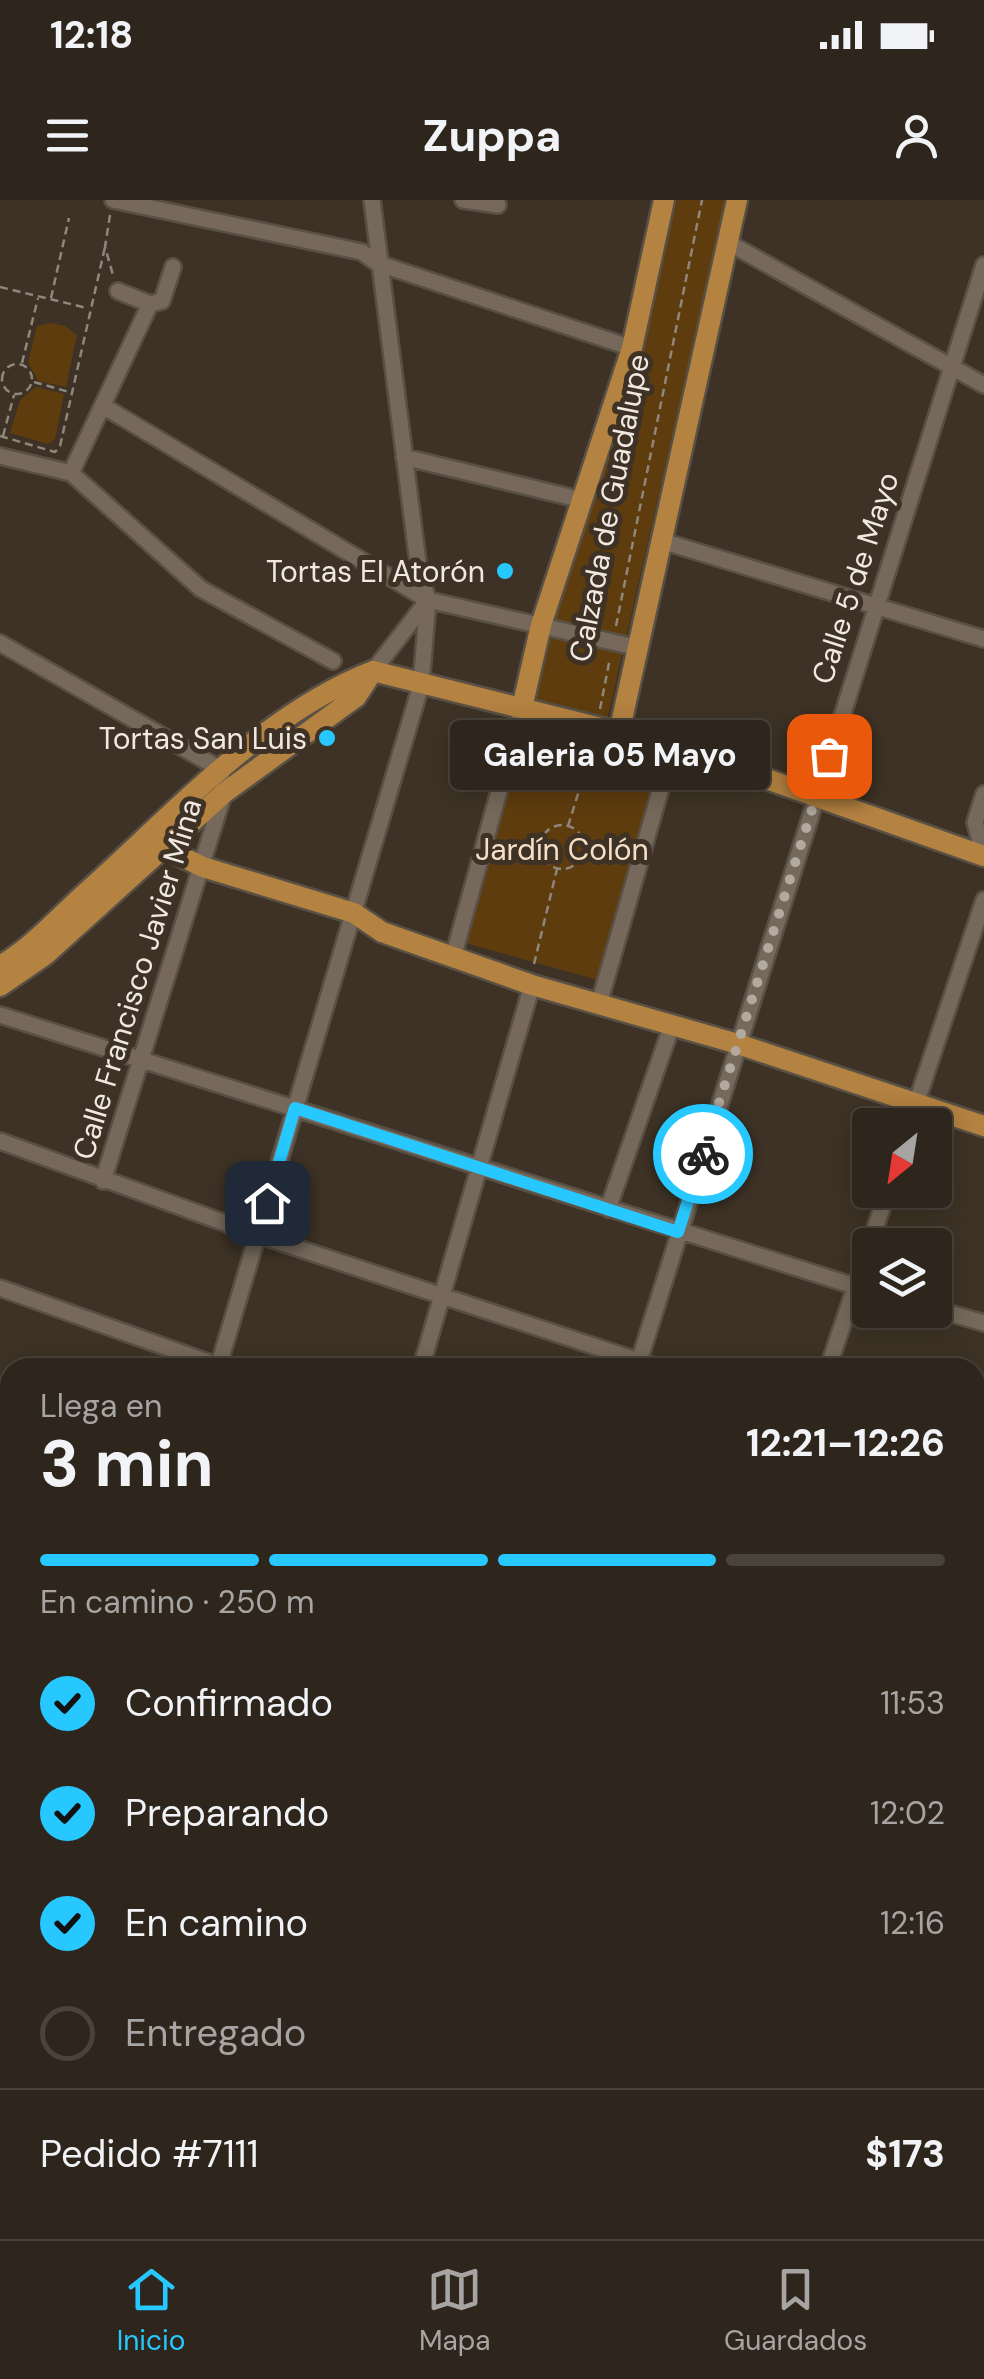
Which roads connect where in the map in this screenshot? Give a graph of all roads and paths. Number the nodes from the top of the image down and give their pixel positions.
1 (113, 200) edge
2 (372, 200) edge
3 (463, 200) edge
4 (664, 200) edge
5 (702, 200) edge
6 (737, 200) edge
7 (498, 205) dead end
8 (69, 218) dead end
9 (728, 242) junction
10 (105, 246) junction
11 (377, 263) junction
12 (984, 264) edge
13 (173, 267) dead end
14 (0, 287) edge
15 (118, 291) joint
16 (38, 296) junction
17 (50, 299) junction
18 (150, 304) junction
19 (88, 308) junction
20 (632, 348) junction
21 (21, 364) junction
22 (952, 366) junction
23 (1, 375) edge
24 (32, 382) junction
25 (984, 385) edge
26 (71, 392) junction
27 (14, 394) junction
28 (103, 406) junction
29 (1, 437) edge
30 (0, 456) edge
31 (404, 457) junction
32 (71, 473) junction
33 (582, 500) junction
34 (662, 541) junction
35 (428, 600) junction
36 (874, 605) junction
37 (541, 625) junction
38 (984, 639) edge
39 (613, 642) junction
40 (0, 643) edge
41 (639, 648) junction
42 (332, 661) dead end
43 (373, 671) junction
44 (422, 685) junction
45 (522, 708) junction
46 (597, 728) junction
47 (619, 733) junction
48 (673, 746) junction
49 (220, 768) junction
50 (818, 793) junction
51 (224, 794) junction
52 (984, 794) edge
53 (568, 826) junction
54 (150, 834) junction
55 (166, 849) junction
56 (984, 856) edge
57 (133, 865) junction
58 (203, 867) junction
59 (558, 868) junction
60 (984, 900) edge
61 (354, 912) junction
62 (40, 948) junction
63 (454, 954) junction
64 (0, 966) edge
65 (532, 985) junction
66 (0, 986) edge
67 (598, 1004) junction
68 (0, 1015) edge
69 (672, 1025) junction
70 (738, 1044) junction
71 (140, 1063) junction
72 (295, 1108) junction
73 (895, 1108) edge
74 (914, 1108) edge
75 (952, 1121) edge
76 (984, 1126) edge
77 (0, 1141) edge
78 (482, 1168) junction
79 (103, 1181) junction
80 (608, 1209) junction
81 (678, 1232) junction
82 (258, 1235) junction
83 (852, 1286) edge
84 (0, 1288) edge
85 (442, 1296) junction
86 (852, 1314) edge
87 (952, 1314) edge
88 (984, 1323) edge
89 (195, 1358) edge
90 (223, 1358) edge
91 (424, 1358) edge
92 (622, 1358) edge
93 (641, 1358) edge
94 (832, 1358) edge

1 - 10 path
1 - 11 street
2 - 11 street
3 - 7 street
4 - 20 main road, Calzada de Guadalupe
5 - 39 path, Calzada de Guadalupe
6 - 9 main road, Calzada de Guadalupe
8 - 17 path
9 - 22 street
9 - 34 main road, Calzada de Guadalupe
10 - 15 path
10 - 19 path
11 - 20 street
11 - 31 street
12 - 22 street, Calle 5 de Mayo
13 - 18 street
14 - 16 path
15 - 18 street
16 - 17 path
16 - 21 path
17 - 19 path
18 - 28 street
19 - 26 path
20 - 33 main road, Calzada de Guadalupe
21 - 23 path
21 - 24 path
22 - 25 street
22 - 36 street, Calle 5 de Mayo
23 - 27 path
24 - 26 path
24 - 27 path
26 - 29 path
27 - 29 path
28 - 32 street
28 - 35 street
30 - 32 street
31 - 33 street
31 - 35 street
32 - 42 street
33 - 37 main road, Calzada de Guadalupe
34 - 36 street
34 - 41 main road, Calzada de Guadalupe
35 - 37 street
35 - 43 street
35 - 44 street
36 - 38 street
36 - 50 street, Calle 5 de Mayo
37 - 39 street
37 - 45 main road, Calzada de Guadalupe
39 - 41 street
39 - 46 path, Calzada de Guadalupe
40 - 49 street
41 - 47 main road, Calzada de Guadalupe
43 - 44 main road
43 - 49 main road
43 - 51 main road
44 - 45 main road
44 - 61 street
45 - 46 main road
45 - 63 street
46 - 47 main road
46 - 53 path, Calzada de Guadalupe
47 - 48 main road
48 - 50 main road
48 - 67 street
49 - 51 street
49 - 54 main road
50 - 56 main road
50 - 70 street, Calle 5 de Mayo
51 - 55 main road
51 - 58 street, Calle Francisco Javier Mina
52 - 56 street
53 - 59 path
53 - 59 path
54 - 55 main road
54 - 57 main road
55 - 57 main road
55 - 58 main road
57 - 62 main road
58 - 61 main road
58 - 71 street, Calle Francisco Javier Mina
59 - 65 path
60 - 74 street
61 - 63 main road
61 - 72 street
62 - 64 main road
62 - 66 main road
63 - 65 main road
65 - 67 main road
65 - 78 street
67 - 69 main road
68 - 71 street
69 - 70 main road
69 - 80 street
70 - 73 main road
70 - 81 street, Calle 5 de Mayo
71 - 72 street
71 - 79 street, Calle Francisco Javier Mina
72 - 78 street
72 - 82 street
75 - 76 main road
77 - 79 street
78 - 80 street
78 - 85 street
79 - 82 street
80 - 81 street
81 - 83 street
81 - 93 street, Calle 5 de Mayo
82 - 85 street
82 - 90 street
84 - 89 street
85 - 91 street
85 - 92 street
86 - 94 street
87 - 88 street

